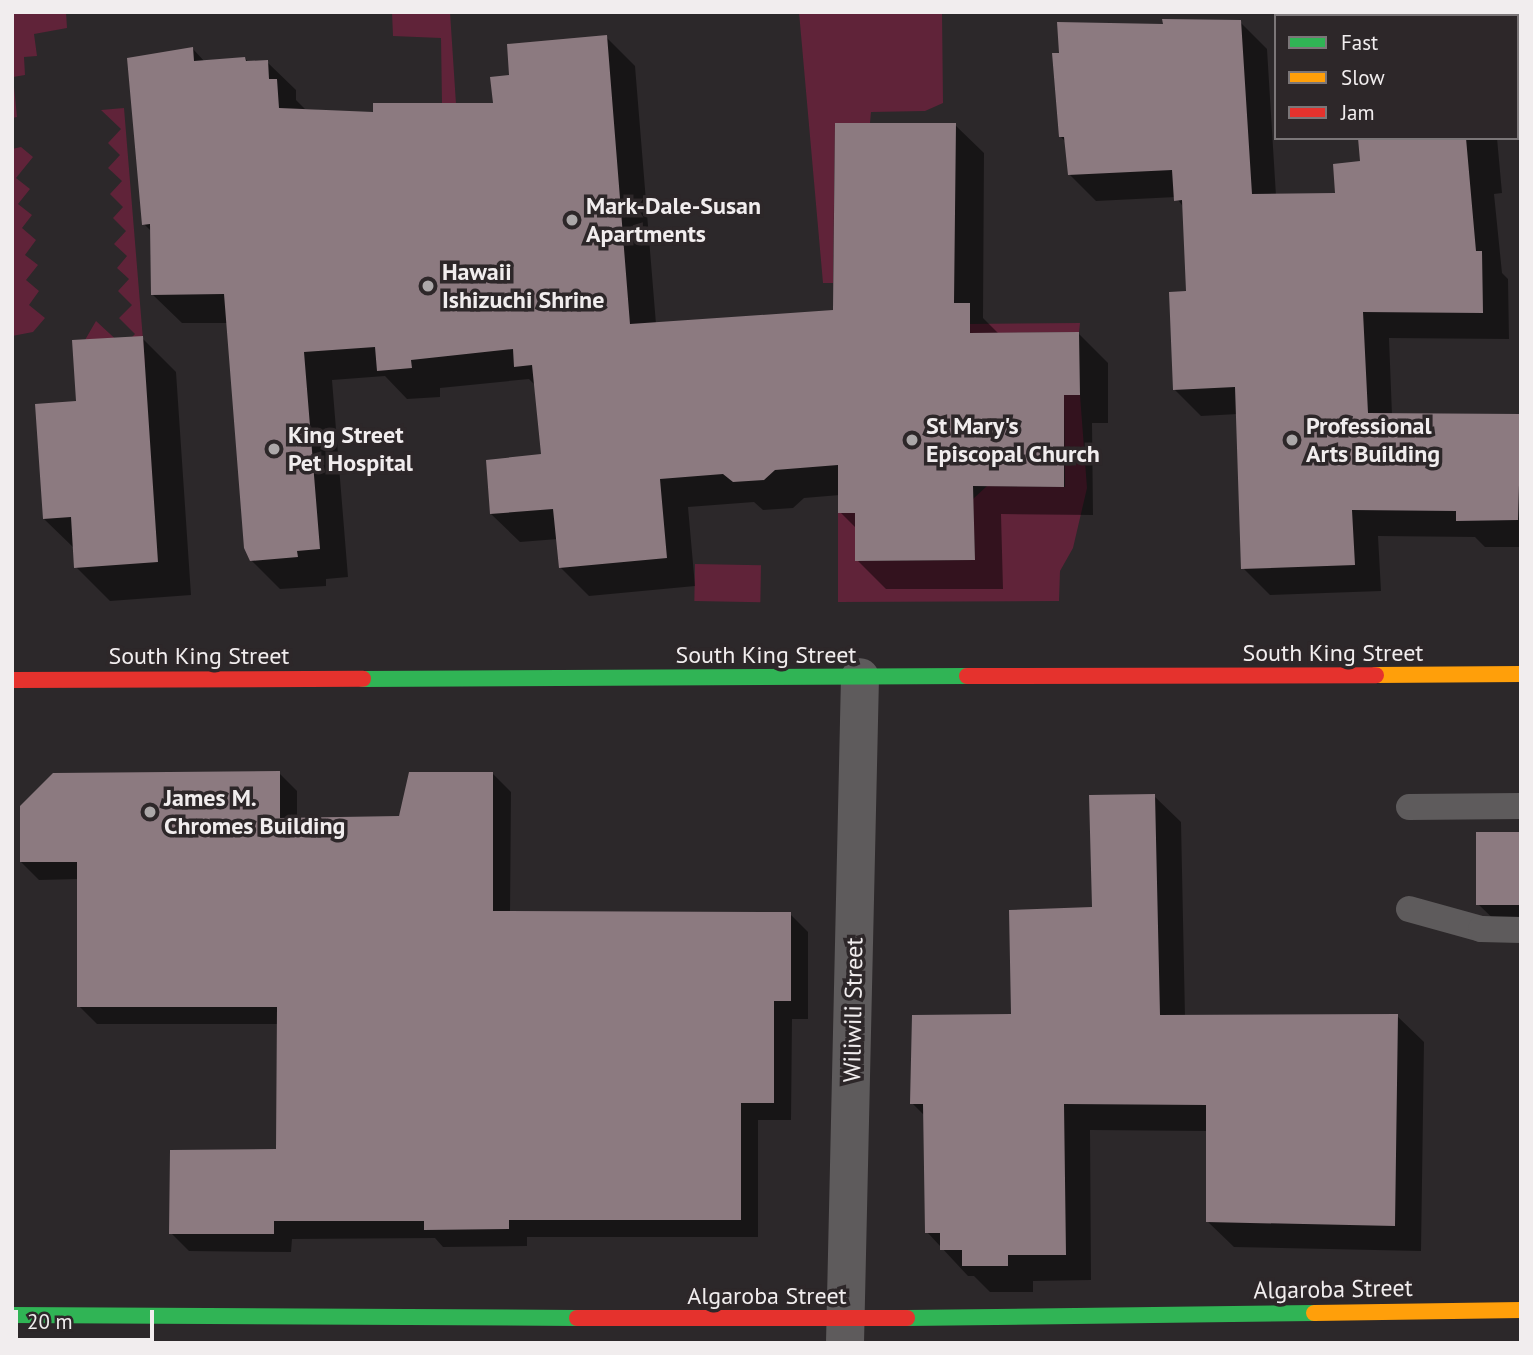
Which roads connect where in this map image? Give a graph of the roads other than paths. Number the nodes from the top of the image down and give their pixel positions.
1 (1519, 74) edge
2 (1521, 99) edge
3 (1521, 674) edge
4 (860, 677) junction
5 (12, 680) edge
6 (1521, 806) edge
7 (1409, 807) dead end
8 (1409, 909) dead end
9 (1521, 930) edge
10 (1521, 1310) edge
11 (12, 1315) edge
12 (845, 1331) edge

1 - 2 street
3 - 4 main road, South King Street
4 - 5 main road, South King Street
4 - 12 street, Wiliwili Street
6 - 7 lane
8 - 9 lane
10 - 12 main road, Algaroba Street
11 - 12 main road, Algaroba Street

